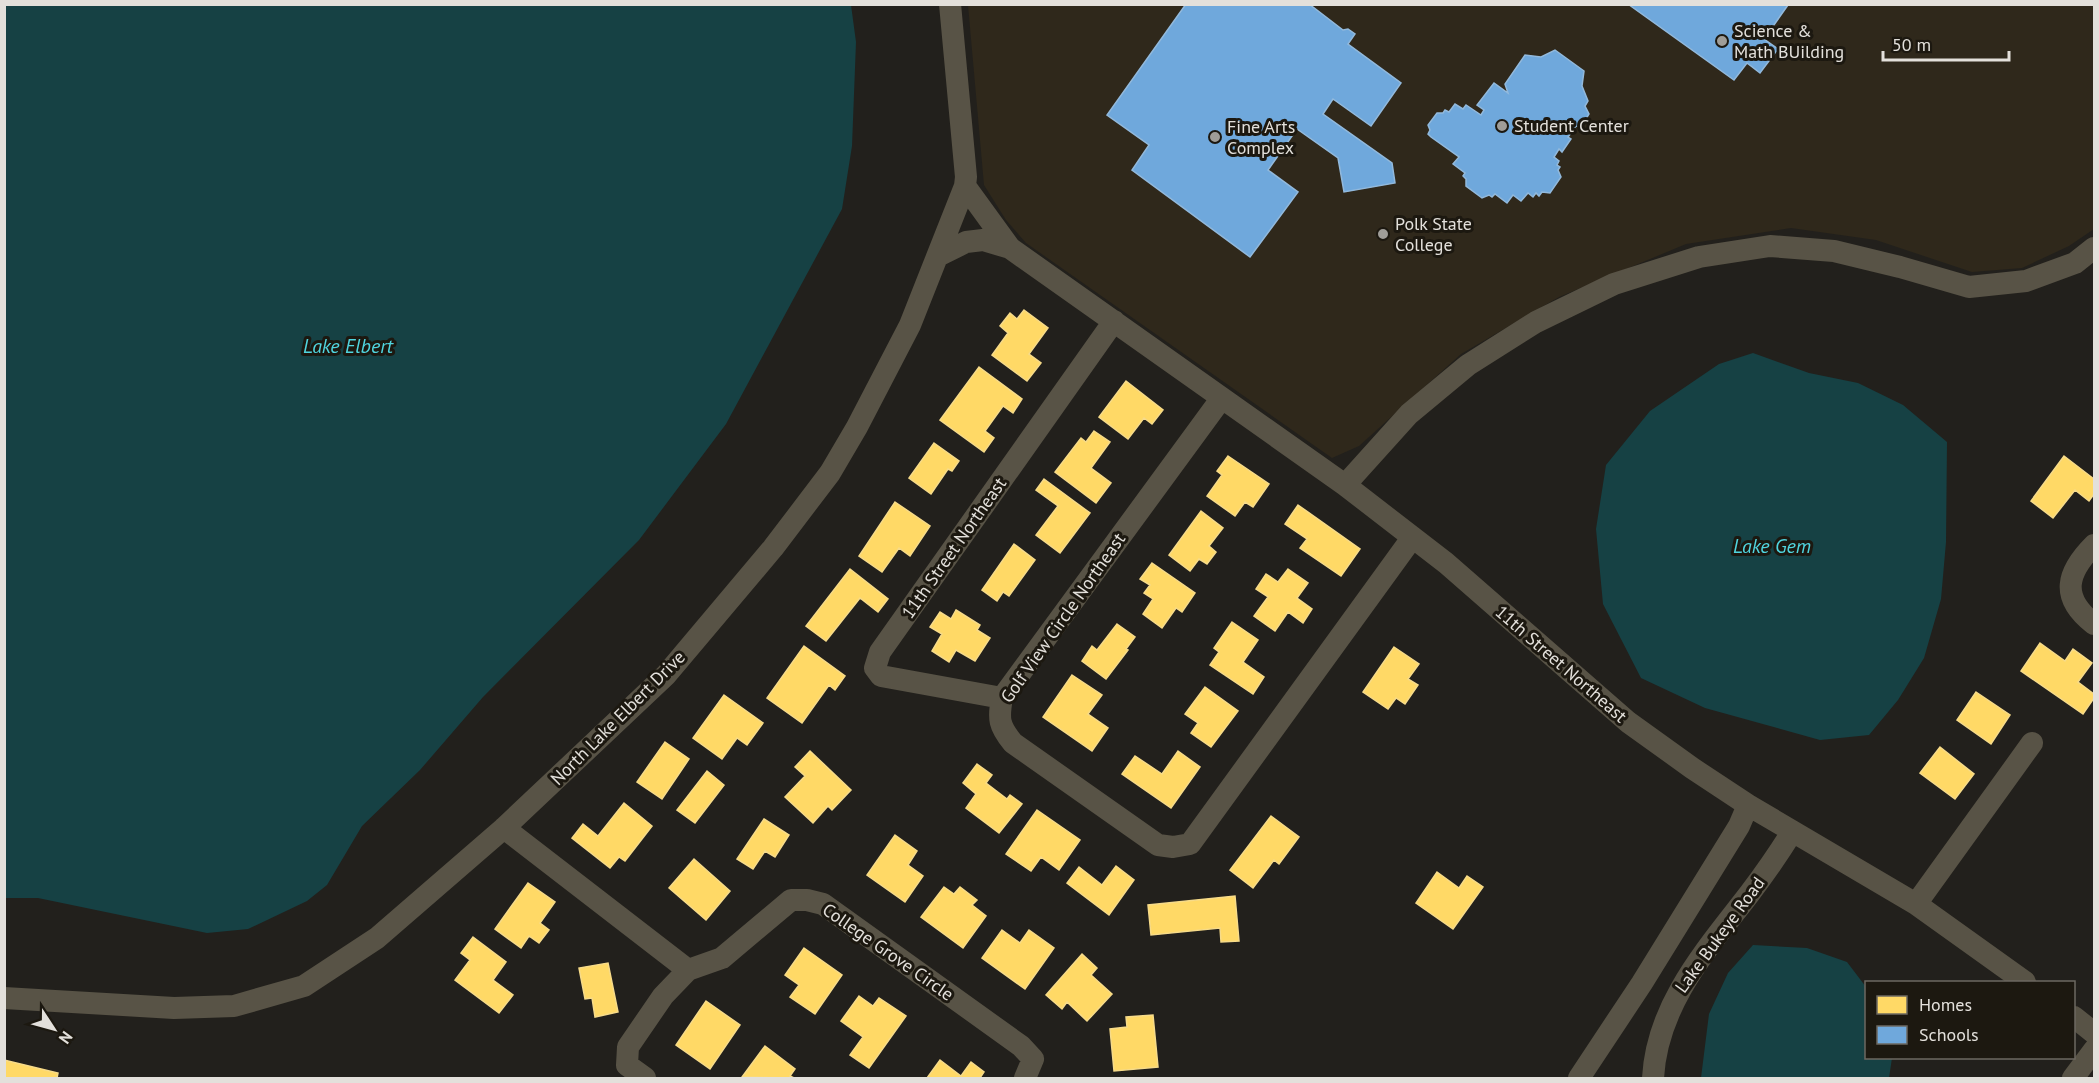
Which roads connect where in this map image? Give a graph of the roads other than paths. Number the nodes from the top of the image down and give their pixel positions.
1 (950, 4) edge
2 (965, 186) junction
3 (1010, 248) junction
4 (2094, 248) edge
5 (938, 256) junction
6 (1114, 321) junction
7 (1221, 399) junction
8 (1345, 485) junction
9 (1412, 538) junction
10 (2094, 545) edge
11 (2094, 624) edge
12 (1002, 698) junction
13 (2032, 743) dead end
14 (1748, 805) junction
15 (504, 828) junction
16 (1792, 832) junction
17 (1916, 904) junction
18 (688, 970) junction
19 (2024, 981) edge
20 (4, 998) edge
21 (2075, 1019) edge
22 (2094, 1033) edge
23 (2094, 1050) edge
24 (645, 1078) edge
25 (1025, 1078) edge
26 (1579, 1078) edge
27 (1653, 1078) edge
28 (2073, 1078) edge

1 - 2 street
2 - 3 street, 11th Street Northeast
2 - 5 street, North Lake Elbert Drive
3 - 5 street
3 - 6 street, 11th Street Northeast
4 - 8 street
5 - 15 street, North Lake Elbert Drive
6 - 7 street, 11th Street Northeast
6 - 12 street, 11th Street Northeast
7 - 8 street, 11th Street Northeast
7 - 12 street, Golf View Circle Northeast
8 - 9 street, 11th Street Northeast
9 - 12 street, Golf View Circle Northeast
9 - 14 street, 11th Street Northeast
10 - 11 street
13 - 17 street
14 - 16 street, 11th Street Northeast
14 - 26 street
15 - 18 street
15 - 20 street, North Lake Elbert Drive
16 - 17 street, 11th Street Northeast
16 - 27 street, Lake Bukeye Road
17 - 19 street, 11th Street Northeast
18 - 24 street
18 - 25 street, College Grove Circle
21 - 22 street
23 - 28 street

